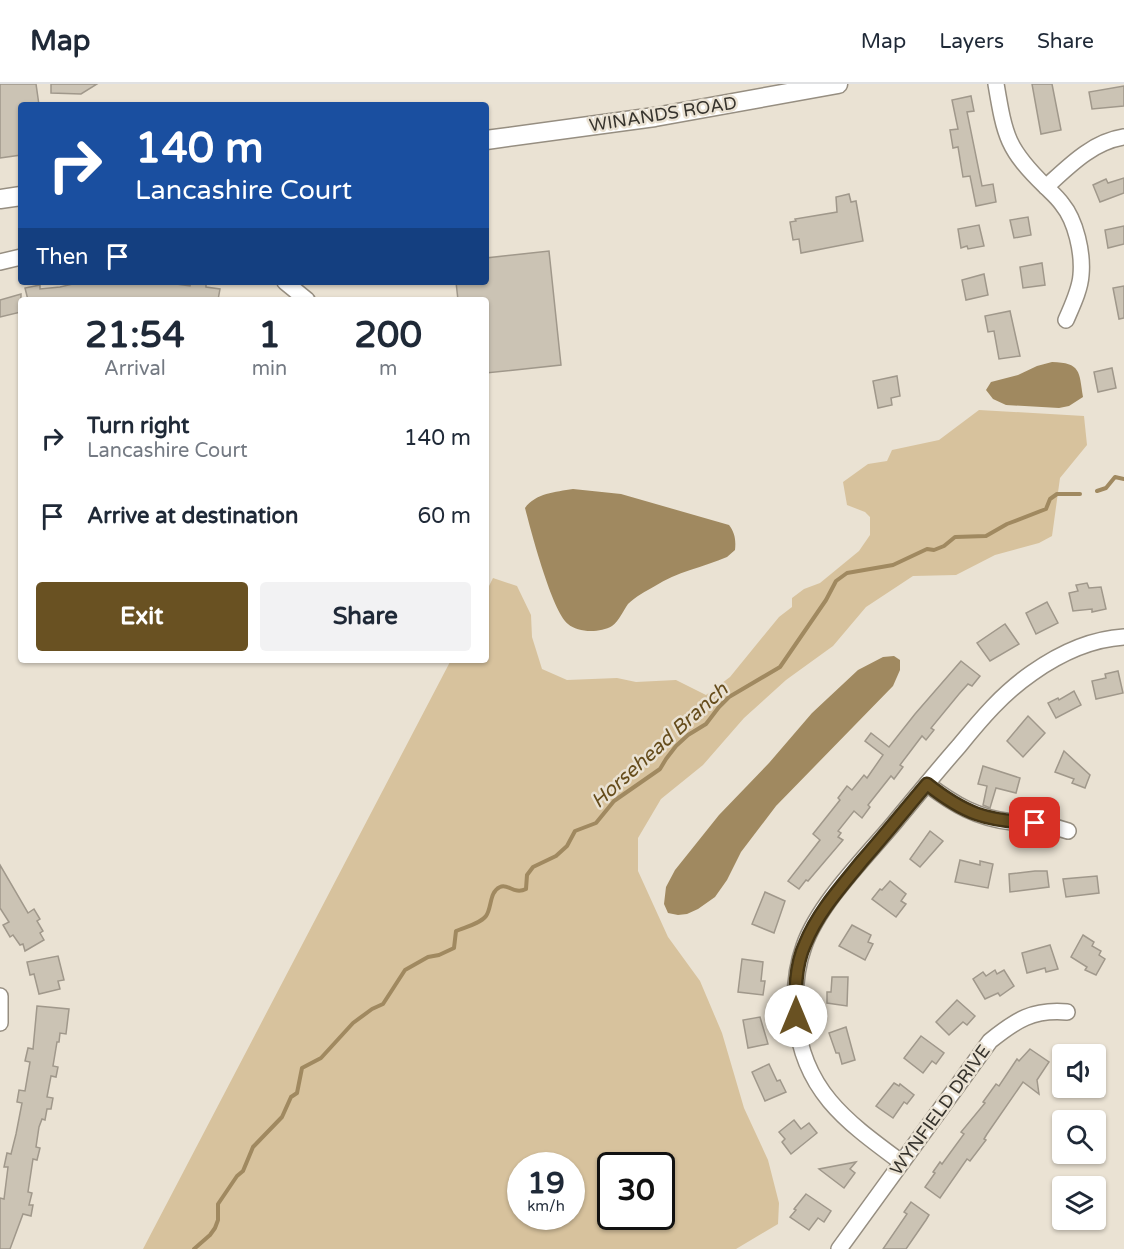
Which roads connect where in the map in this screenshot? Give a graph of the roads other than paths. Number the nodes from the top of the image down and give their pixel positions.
1 (838, 84) edge
2 (996, 84) edge
3 (1124, 136) edge
4 (489, 140) edge
5 (1046, 186) junction
6 (18, 196) edge
7 (0, 198) edge
8 (18, 258) edge
9 (0, 262) edge
10 (289, 285) edge
11 (303, 297) edge
12 (1066, 320) dead end
13 (1124, 637) edge
14 (927, 784) junction
15 (1068, 831) dead end
16 (0, 996) edge
17 (1067, 1012) dead end
18 (0, 1023) edge
19 (902, 1162) junction
20 (839, 1249) edge

1 - 4 street, WINANDS ROAD
2 - 5 street
3 - 5 street
5 - 12 street
6 - 7 street
8 - 9 street
10 - 11 street
13 - 14 street
14 - 15 street
14 - 19 street
16 - 18 street
17 - 19 street, WYNFIELD DRIVE
19 - 20 street, WYNFIELD DRIVE

